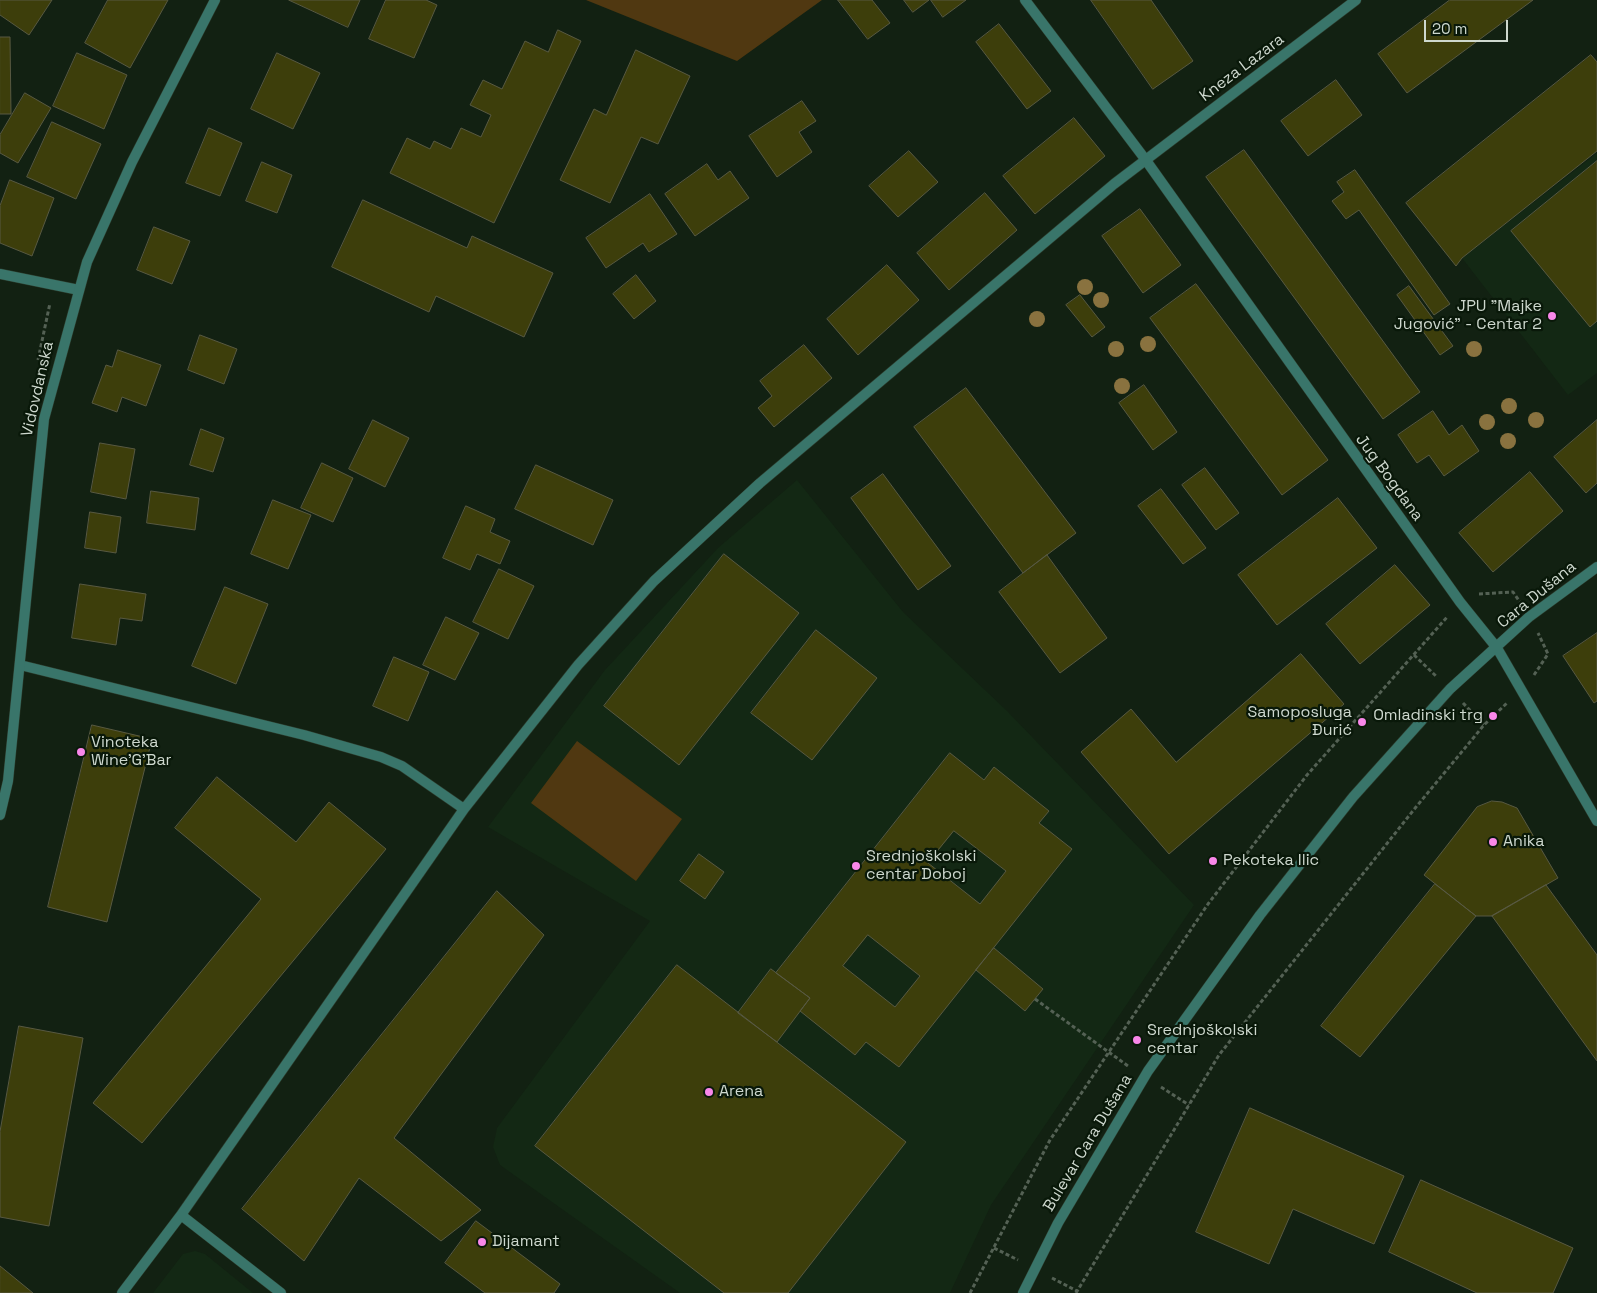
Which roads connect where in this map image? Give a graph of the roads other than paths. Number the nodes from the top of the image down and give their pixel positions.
1 (215, 0) edge
2 (1025, 0) edge
3 (1356, 0) edge
4 (1145, 159) junction
5 (0, 274) edge
6 (79, 290) junction
7 (1597, 567) edge
8 (1497, 648) junction
9 (20, 665) junction
10 (464, 809) junction
11 (0, 815) edge
12 (1597, 821) edge
13 (181, 1215) junction
14 (122, 1293) edge
15 (281, 1293) edge
16 (1023, 1293) edge

1 - 6 street, Vidovdanska
2 - 4 street, Jug Bogdana
3 - 4 street, Kneza Lazara
4 - 8 street, Jug Bogdana
4 - 10 street, Kneza Lazara
5 - 6 street
6 - 9 street, Vidovdanska
7 - 8 street, Cara Dušana
8 - 12 street, Jug Bogdana
8 - 16 street, Bulevar Cara Dušana
9 - 10 street
9 - 11 street, Vidovdanska
10 - 13 street, Kneza Lazara
13 - 14 street, Kneza Lazara
13 - 15 street

